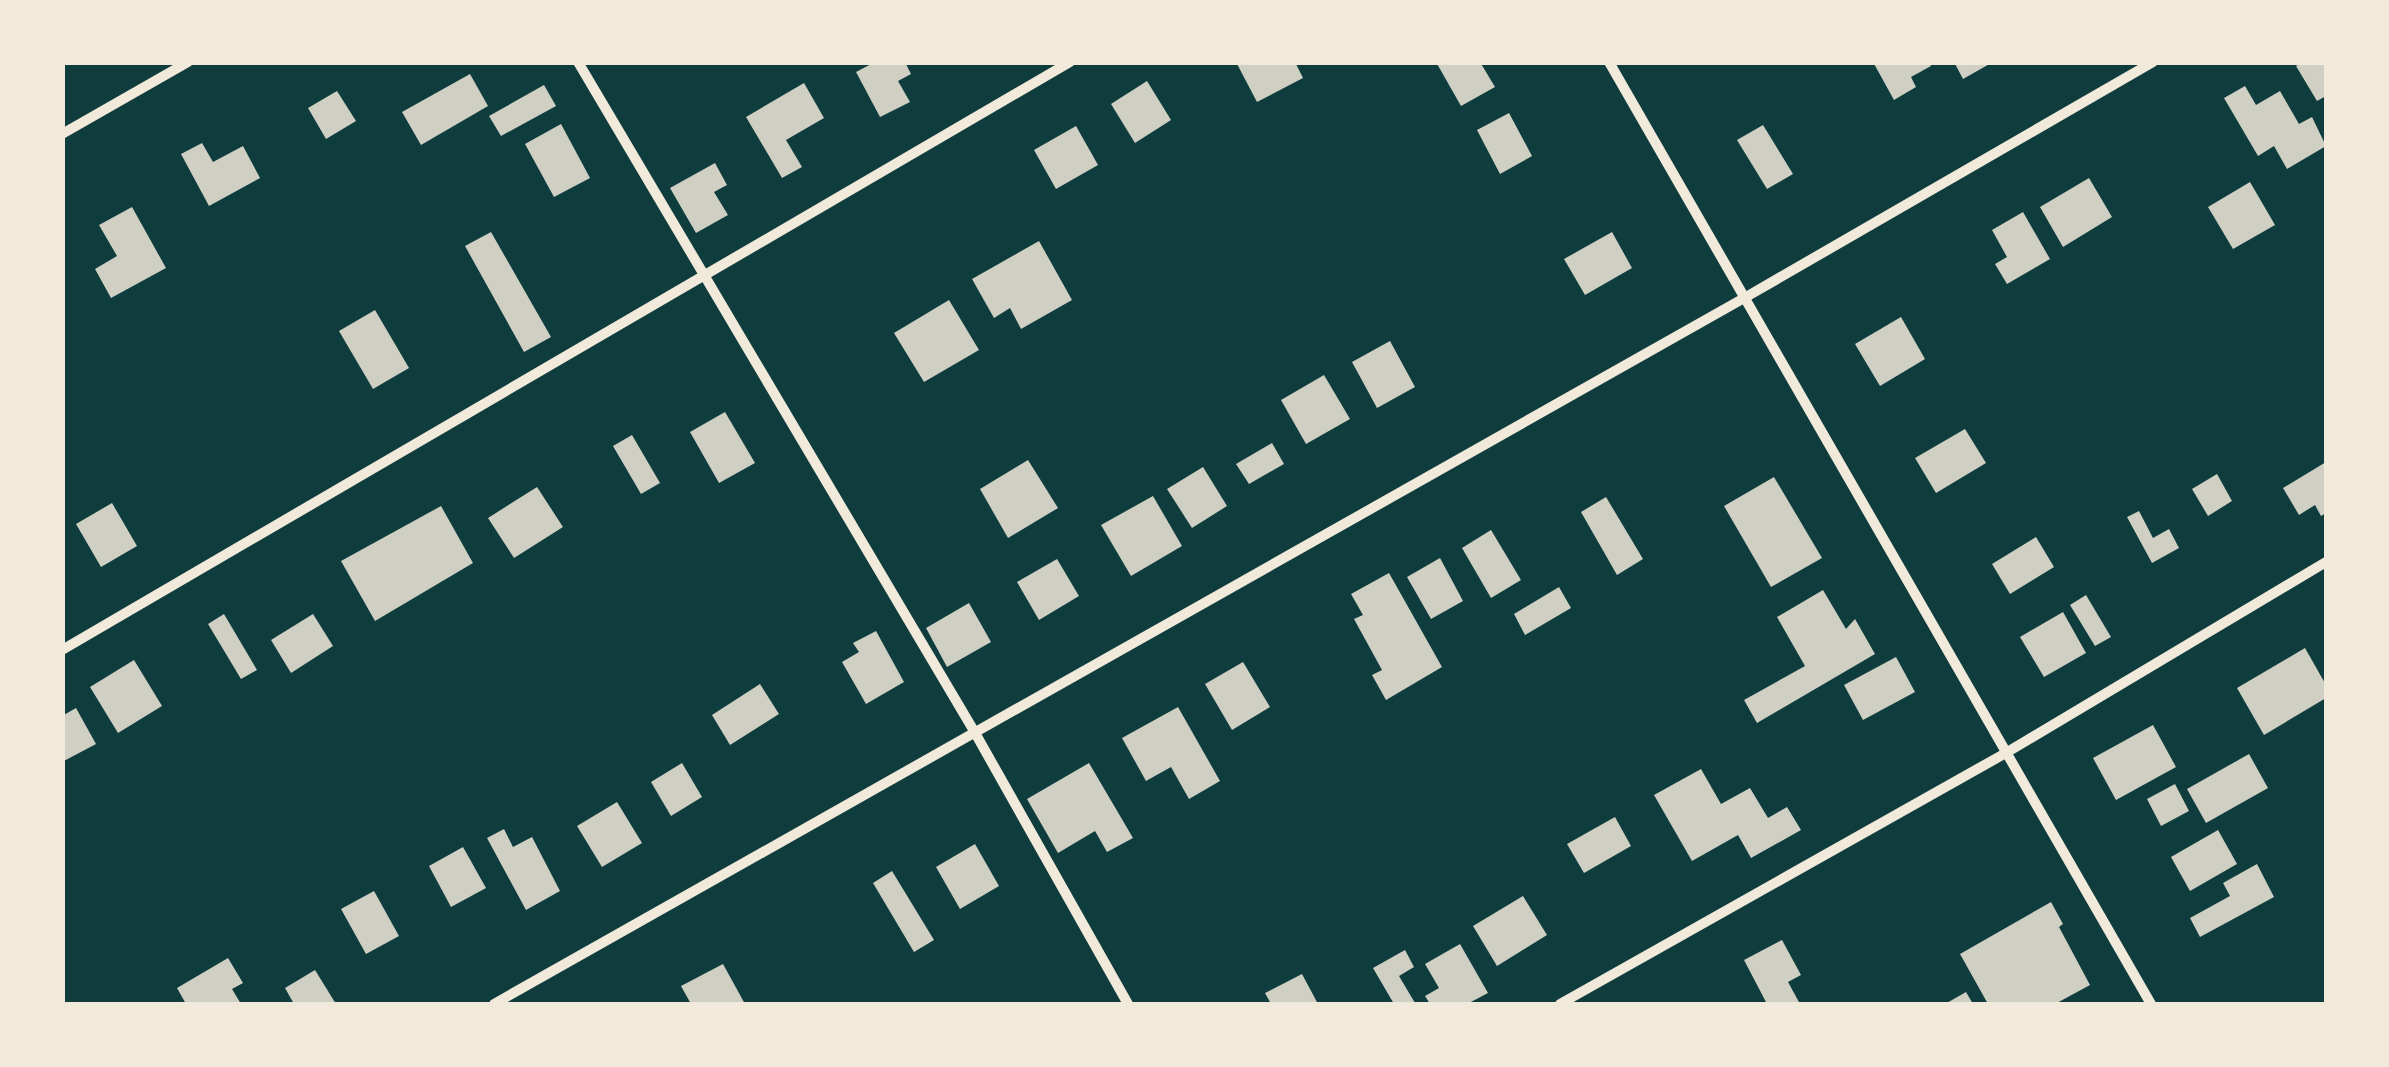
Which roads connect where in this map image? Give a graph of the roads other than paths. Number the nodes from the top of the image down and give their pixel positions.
1 (188, 62) edge
2 (578, 62) edge
3 (1070, 62) edge
4 (1610, 62) edge
5 (2153, 62) edge
6 (62, 134) edge
7 (703, 278) junction
8 (1746, 298) junction
9 (2326, 562) edge
10 (62, 650) edge
11 (974, 731) junction
12 (2004, 754) junction
13 (494, 1004) edge
14 (1128, 1004) edge
15 (1560, 1004) edge
16 (2150, 1004) edge

1 - 6 street
2 - 7 street
3 - 7 street
4 - 8 street
5 - 8 street
7 - 10 street
7 - 11 street
8 - 11 street
8 - 12 street
9 - 12 street
11 - 13 street
11 - 14 street
12 - 15 street
12 - 16 street

